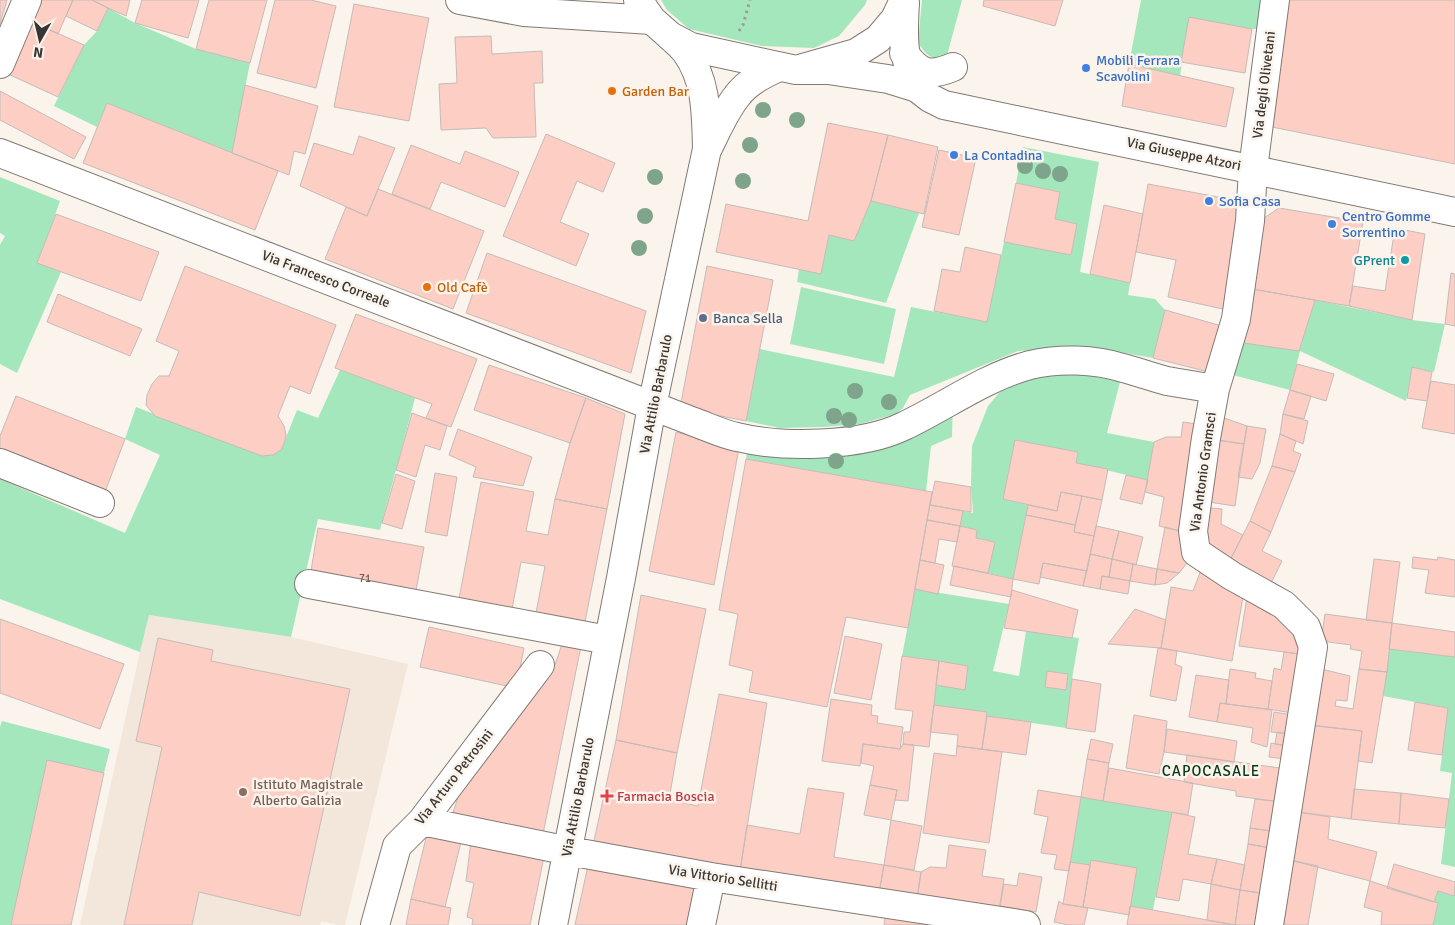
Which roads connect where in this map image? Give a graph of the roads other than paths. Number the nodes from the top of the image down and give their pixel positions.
1 (27, 0) edge
2 (460, 0) edge
3 (904, 0) edge
4 (1275, 0) edge
5 (533, 6) edge
6 (653, 19) edge
7 (904, 53) junction
8 (0, 64) edge
9 (953, 67) dead end
10 (788, 68) junction
11 (917, 88) junction
12 (707, 149) junction
13 (0, 153) edge
14 (1253, 169) junction
15 (1455, 212) edge
16 (1215, 389) junction
17 (652, 406) junction
18 (0, 463) edge
19 (100, 503) dead end
20 (309, 584) dead end
21 (608, 640) junction
22 (540, 665) dead end
23 (422, 821) junction
24 (568, 851) junction
25 (710, 877) junction
26 (375, 925) edge
27 (554, 925) edge
28 (701, 925) edge
29 (1026, 925) edge
30 (1269, 925) edge

1 - 8 street
2 - 5 street, Via Giuseppe Atzori
3 - 7 street, Via Giuseppe Atzori
3 - 10 street, Via Giuseppe Atzori
4 - 14 street, Via degli Olivetani
5 - 6 street, Via Giuseppe Atzori
6 - 10 street, Via Giuseppe Atzori
6 - 12 street, Via Attilio Barbarulo
7 - 9 street
7 - 11 street, Via Giuseppe Atzori
10 - 11 street, Via Giuseppe Atzori
10 - 12 street, Via Attilio Barbarulo
11 - 14 street, Via Giuseppe Atzori
12 - 17 street, Via Attilio Barbarulo
13 - 17 street, Via Francesco Correale
14 - 15 street, Via Giuseppe Atzori
14 - 16 street, Via Antonio Gramsci
16 - 17 street, Via Francesco Correale
16 - 30 street, Via Antonio Gramsci
17 - 21 street, Via Attilio Barbarulo
18 - 19 street
20 - 21 street
21 - 24 street, Via Attilio Barbarulo
22 - 23 street, Via Arturo Petrosini
23 - 24 street, Via Vittorio Sellitti
23 - 26 street, Via Arturo Petrosini
24 - 25 street, Via Vittorio Sellitti
24 - 27 street, Via Attilio Barbarulo
25 - 28 street
25 - 29 street, Via Vittorio Sellitti

